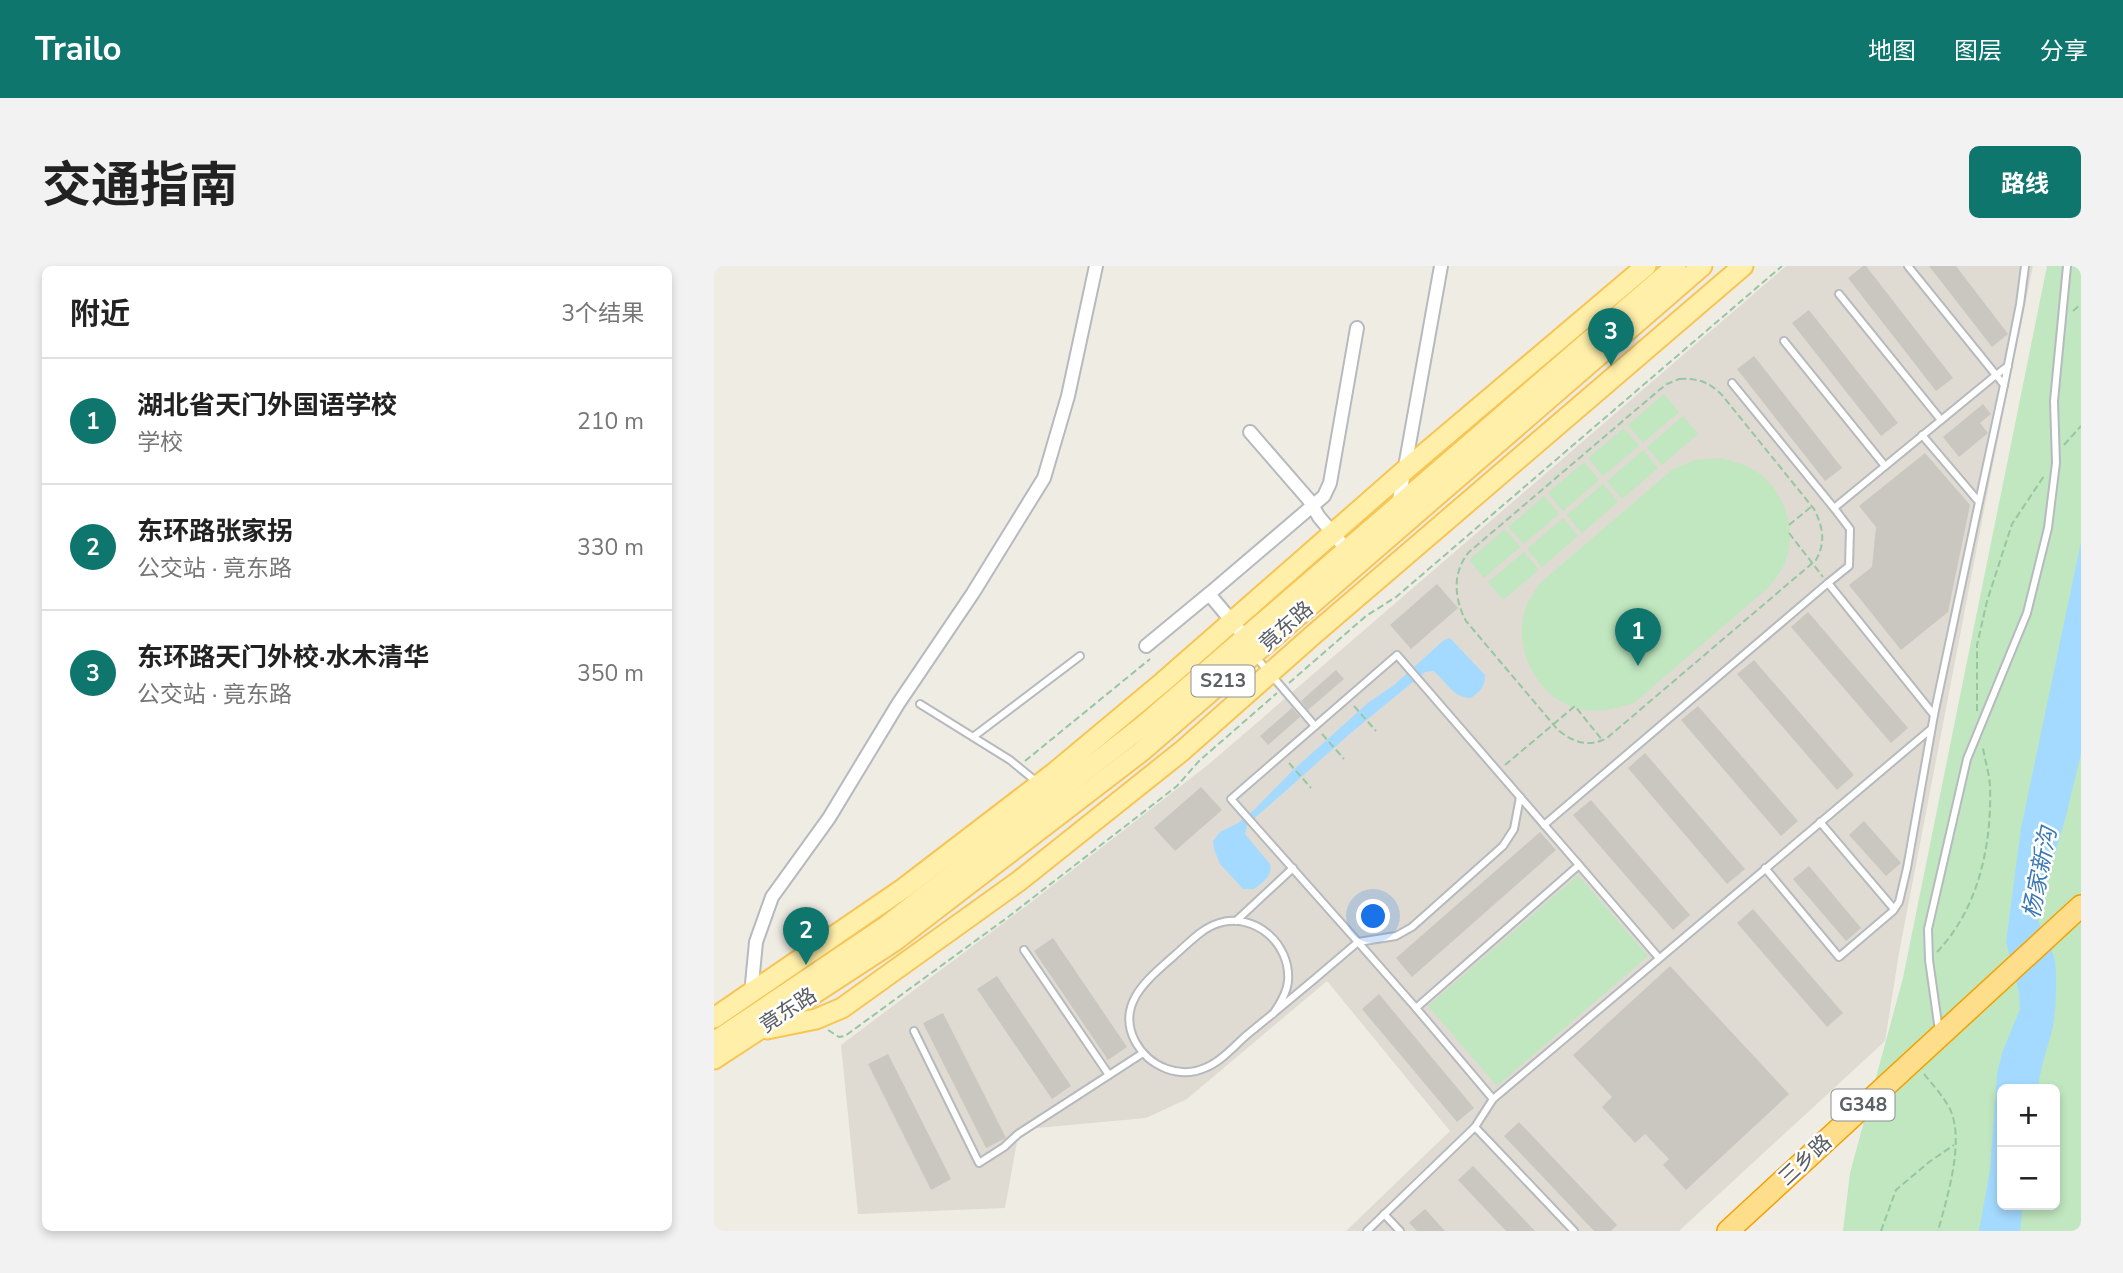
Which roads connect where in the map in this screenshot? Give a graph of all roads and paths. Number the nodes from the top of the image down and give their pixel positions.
1 (1096, 266) edge
2 (1441, 266) edge
3 (1646, 266) edge
4 (1676, 266) edge
5 (1702, 266) edge
6 (1743, 266) edge
7 (1782, 266) edge
8 (1908, 266) edge
9 (2025, 266) edge
10 (2067, 266) edge
11 (1839, 294) dead end
12 (1357, 328) dead end
13 (1784, 341) dead end
14 (2008, 366) junction
15 (1996, 375) junction
16 (1732, 383) dead end
17 (2004, 385) junction
18 (1941, 420) junction
19 (2081, 426) edge
20 (1250, 432) dead end
21 (1922, 435) junction
22 (2056, 459) junction
23 (1885, 466) junction
24 (1404, 471) junction
25 (1979, 502) junction
26 (1312, 506) junction
27 (1812, 507) junction
28 (1834, 508) junction
29 (1403, 513) junction
30 (1789, 525) dead end
31 (1789, 533) dead end
32 (1333, 534) junction
33 (1347, 550) junction
34 (1812, 563) junction
35 (1828, 583) junction
36 (1209, 594) junction
37 (1232, 622) junction
38 (1146, 646) dead end
39 (1249, 646) junction
40 (1080, 656) dead end
41 (1269, 673) junction
42 (1283, 688) junction
43 (1347, 698) junction
44 (920, 704) dead end
45 (1934, 715) junction
46 (1553, 724) junction
47 (1315, 726) junction
48 (1931, 729) junction
49 (1376, 731) dead end
50 (973, 737) junction
51 (1603, 740) junction
52 (1282, 755) junction
53 (1344, 760) dead end
54 (1497, 771) junction
55 (1311, 788) dead end
56 (1045, 791) junction
57 (1520, 797) junction
58 (1820, 822) junction
59 (1544, 825) junction
60 (1579, 865) junction
61 (1293, 868) junction
62 (1765, 868) junction
63 (2081, 906) edge
64 (1894, 909) junction
65 (1236, 921) junction
66 (1358, 942) junction
67 (1024, 950) dead end
68 (1659, 958) junction
69 (751, 993) junction
70 (1416, 1008) junction
71 (1273, 1014) junction
72 (714, 1018) edge
73 (812, 1020) junction
74 (752, 1025) junction
75 (914, 1031) dead end
76 (1941, 1033) junction
77 (714, 1042) edge
78 (1143, 1054) junction
79 (714, 1059) edge
80 (1911, 1061) junction
81 (1109, 1075) junction
82 (1493, 1098) junction
83 (1475, 1126) junction
84 (1955, 1144) junction
85 (1384, 1214) junction
86 (1367, 1231) edge
87 (1400, 1231) edge
88 (1574, 1231) edge
89 (1728, 1231) edge
90 (1881, 1231) edge
91 (1938, 1231) edge

1 - 69 street
2 - 24 street
3 - 24 main road
4 - 29 main road, 竟东路 / S213
5 - 29 main road, 竟东路 / S213
6 - 41 main road
7 - 42 path
8 - 15 lane
9 - 14 lane
10 - 22 lane
11 - 18 lane
12 - 26 street
13 - 23 lane
14 - 15 lane
14 - 17 lane
15 - 17 lane
15 - 18 lane
16 - 28 lane
17 - 25 lane
18 - 21 lane
19 - 22 path
20 - 26 street
21 - 23 lane
21 - 25 lane
22 - 76 lane
23 - 28 lane
24 - 29 street
24 - 32 main road
25 - 45 lane
26 - 32 street
26 - 36 street
27 - 30 path
27 - 34 path
27 - 46 path
28 - 35 lane
29 - 33 main road, 竟东路 / S213
29 - 39 main road, 竟东路 / S213
31 - 34 path
32 - 33 street
32 - 37 main road
33 - 39 main road, 竟东路 / S213
34 - 35 path
34 - 51 path
35 - 45 lane
35 - 59 lane
36 - 37 street
36 - 38 street
37 - 39 street
37 - 56 main road
39 - 41 lane
39 - 56 main road, 竟东路 / S213
39 - 74 main road, 竟东路 / S213
40 - 50 lane
41 - 42 lane
41 - 73 main road
42 - 47 lane
42 - 73 path
43 - 47 lane
43 - 49 path
43 - 54 lane
44 - 50 lane
45 - 48 lane
46 - 51 path
46 - 51 path
46 - 54 path
47 - 52 lane
47 - 53 path
48 - 58 lane
48 - 64 lane
50 - 56 lane
52 - 55 path
52 - 61 lane
54 - 57 lane
56 - 69 main road
56 - 74 main road, 竟东路 / S213
57 - 59 lane
57 - 66 lane
58 - 62 lane
58 - 64 lane
59 - 60 lane
60 - 68 lane
60 - 70 lane
61 - 65 lane
61 - 66 lane
62 - 64 lane
62 - 68 lane
63 - 76 highway, G348
65 - 71 lane
65 - 78 lane
66 - 70 lane
66 - 71 lane
67 - 81 lane
68 - 82 lane
69 - 72 main road
69 - 74 street
70 - 82 lane
71 - 78 lane
73 - 74 main road
74 - 77 main road, 竟东路 / S213
74 - 79 main road, 竟东路 / S213
75 - 81 lane
76 - 80 highway, 三乡路 / G348
78 - 81 lane
80 - 84 path
80 - 89 highway, 三乡路 / G348
82 - 83 lane
83 - 85 lane
83 - 88 lane
84 - 90 path
84 - 91 path
85 - 86 lane
85 - 87 lane

